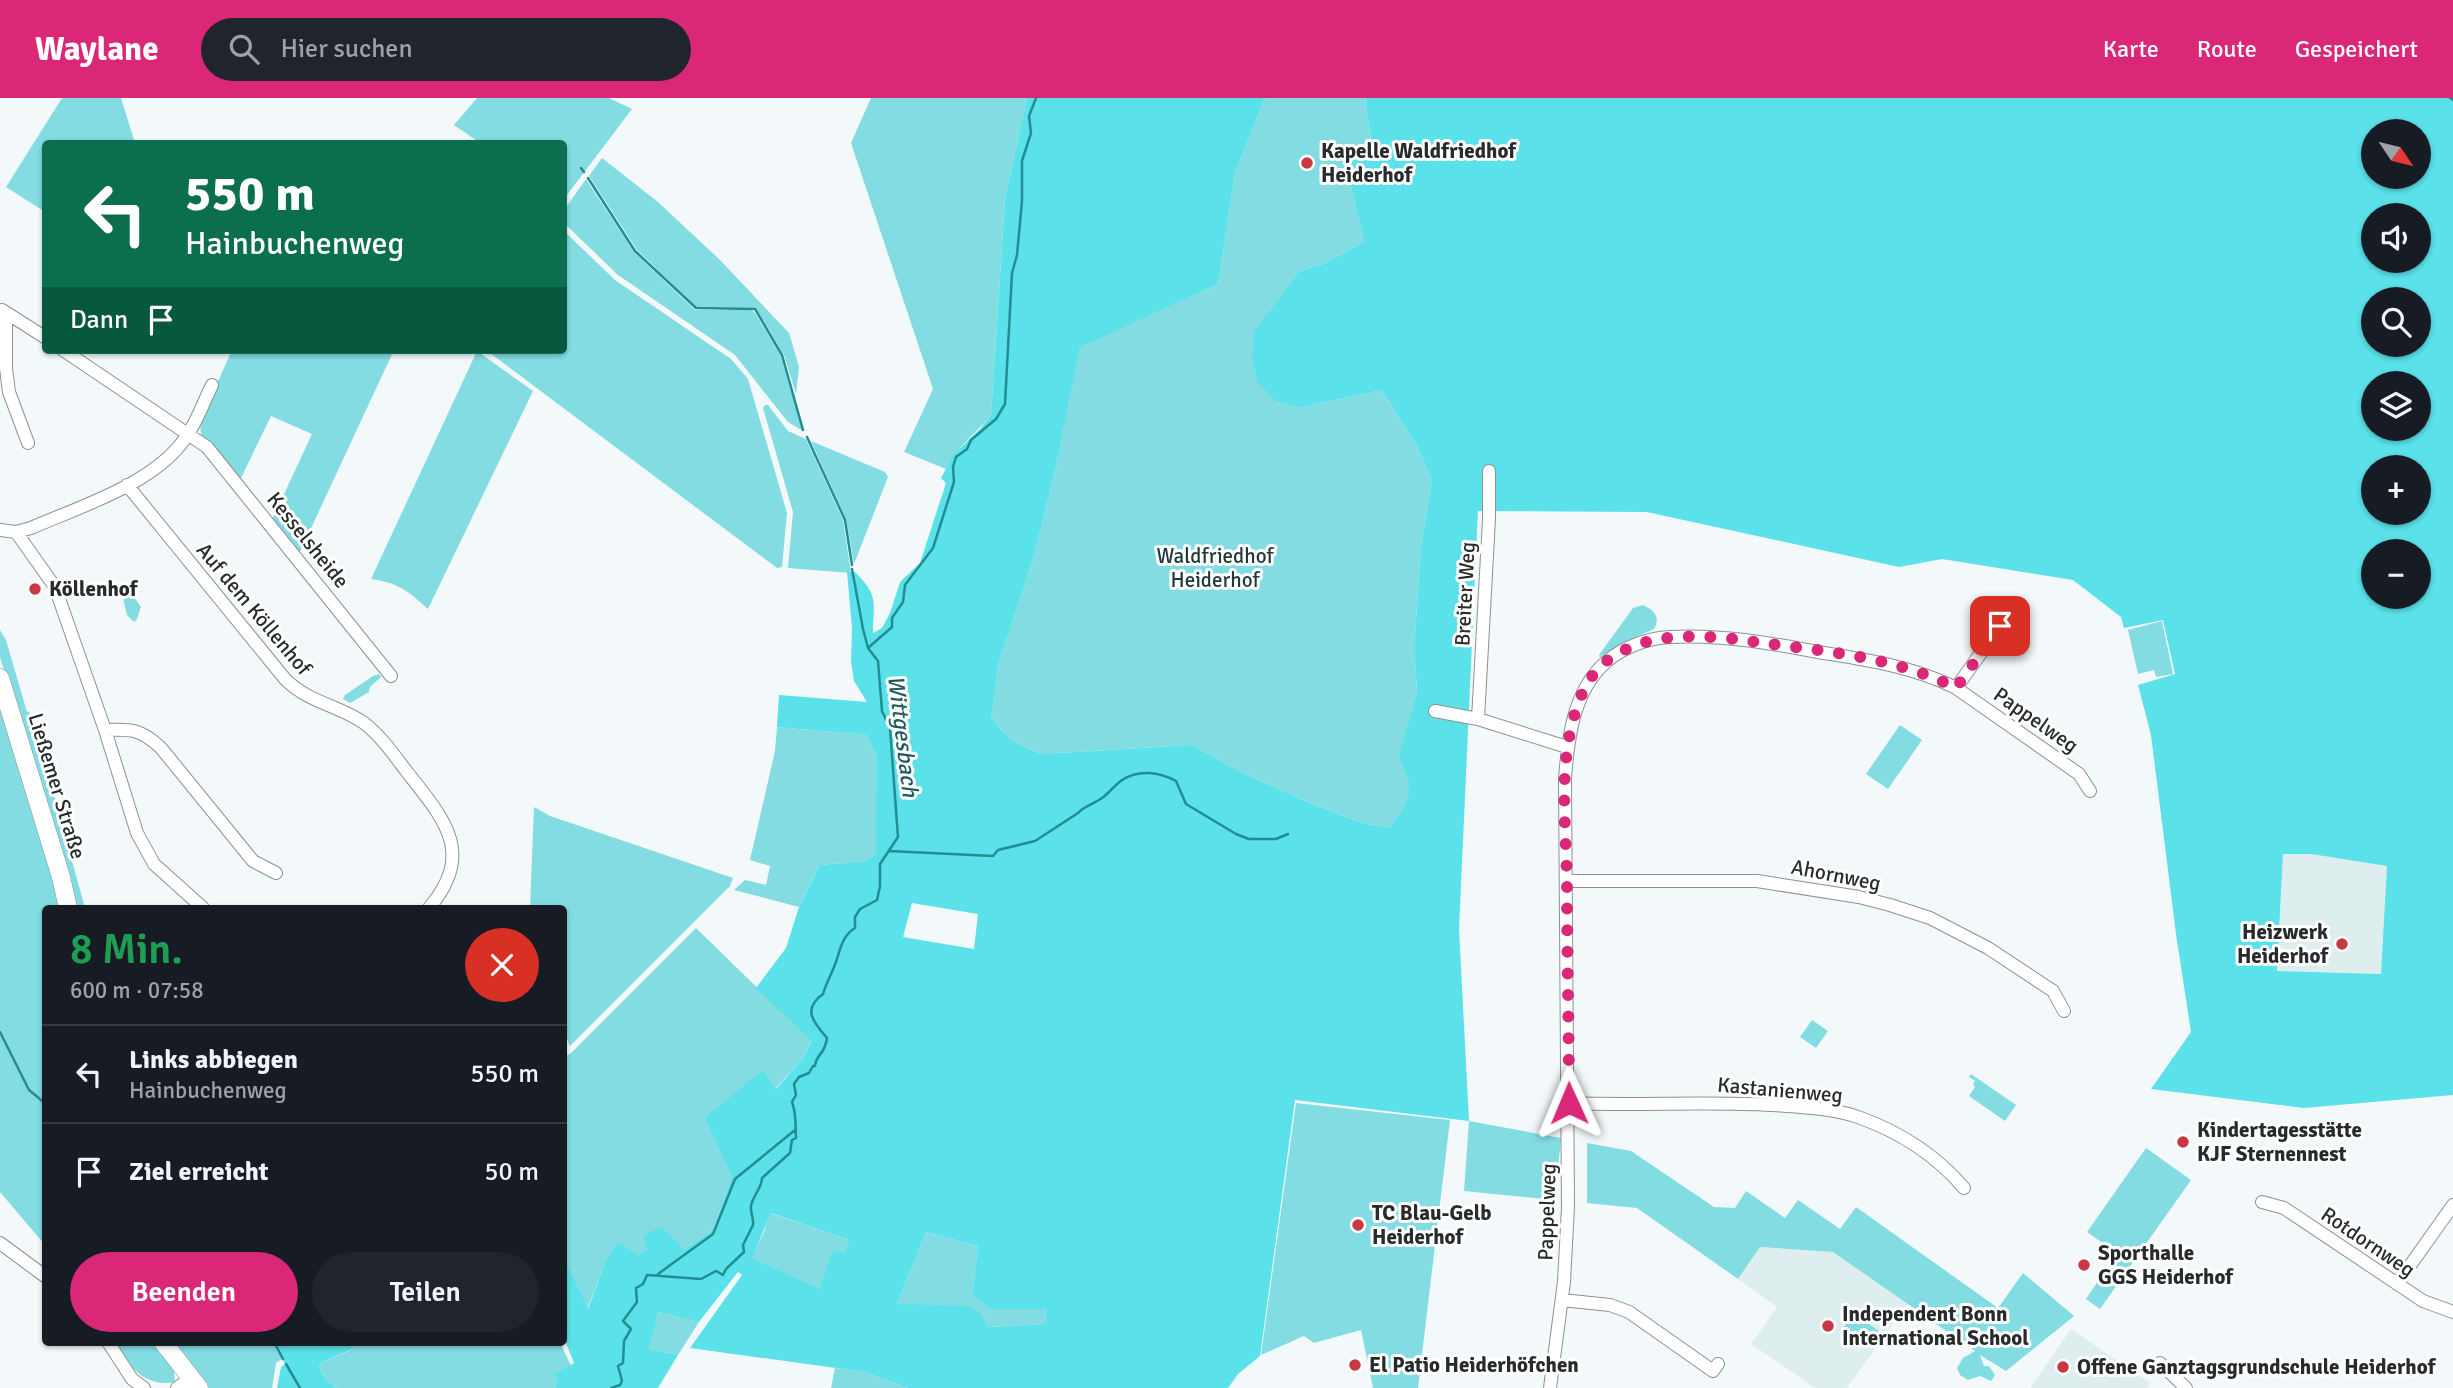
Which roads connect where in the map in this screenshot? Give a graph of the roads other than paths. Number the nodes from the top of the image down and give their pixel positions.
1 (3, 311) edge
2 (42, 335) edge
3 (69, 354) edge
4 (212, 385) dead end
5 (188, 434) junction
6 (28, 443) dead end
7 (1489, 471) dead end
8 (127, 485) junction
9 (0, 530) edge
10 (16, 532) junction
11 (2004, 611) dead end
12 (391, 676) dead end
13 (0, 678) edge
14 (1956, 688) junction
15 (1435, 711) dead end
16 (1478, 719) junction
17 (105, 730) junction
18 (1567, 747) junction
19 (2090, 791) dead end
20 (276, 873) dead end
21 (1567, 881) junction
22 (67, 905) edge
23 (200, 905) edge
24 (432, 905) edge
25 (2064, 1011) dead end
26 (1569, 1103) junction
27 (1964, 1188) dead end
28 (2262, 1202) dead end
29 (2453, 1205) edge
30 (0, 1242) edge
31 (42, 1275) edge
32 (2397, 1284) junction
33 (1562, 1300) junction
34 (2453, 1312) edge
35 (111, 1346) edge
36 (165, 1346) edge
37 (2160, 1363) dead end
38 (1718, 1364) dead end
39 (189, 1385) edge
40 (144, 1388) edge
41 (1550, 1388) edge
42 (2186, 1388) edge

1 - 2 street
1 - 6 street
3 - 5 street, Kesselsheide
4 - 5 street
5 - 8 street
5 - 12 street, Kesselsheide
7 - 16 street, Breiter Weg
8 - 10 street
8 - 24 street, Auf dem Köllenhof
9 - 10 street
10 - 17 street
11 - 14 street
13 - 22 street, Ließemer Straße
14 - 18 street, Pappelweg
14 - 19 street, Pappelweg
15 - 16 street
16 - 18 street
17 - 20 street
17 - 23 street
18 - 21 street, Pappelweg
21 - 25 street, Ahornweg
21 - 26 street, Pappelweg
26 - 27 street, Kastanienweg
26 - 33 street, Pappelweg
28 - 32 street, Rotdornweg
29 - 32 street
30 - 31 street
32 - 34 street, Rotdornweg
33 - 38 street
33 - 41 street, Pappelweg
35 - 40 street
36 - 39 street
37 - 42 street

